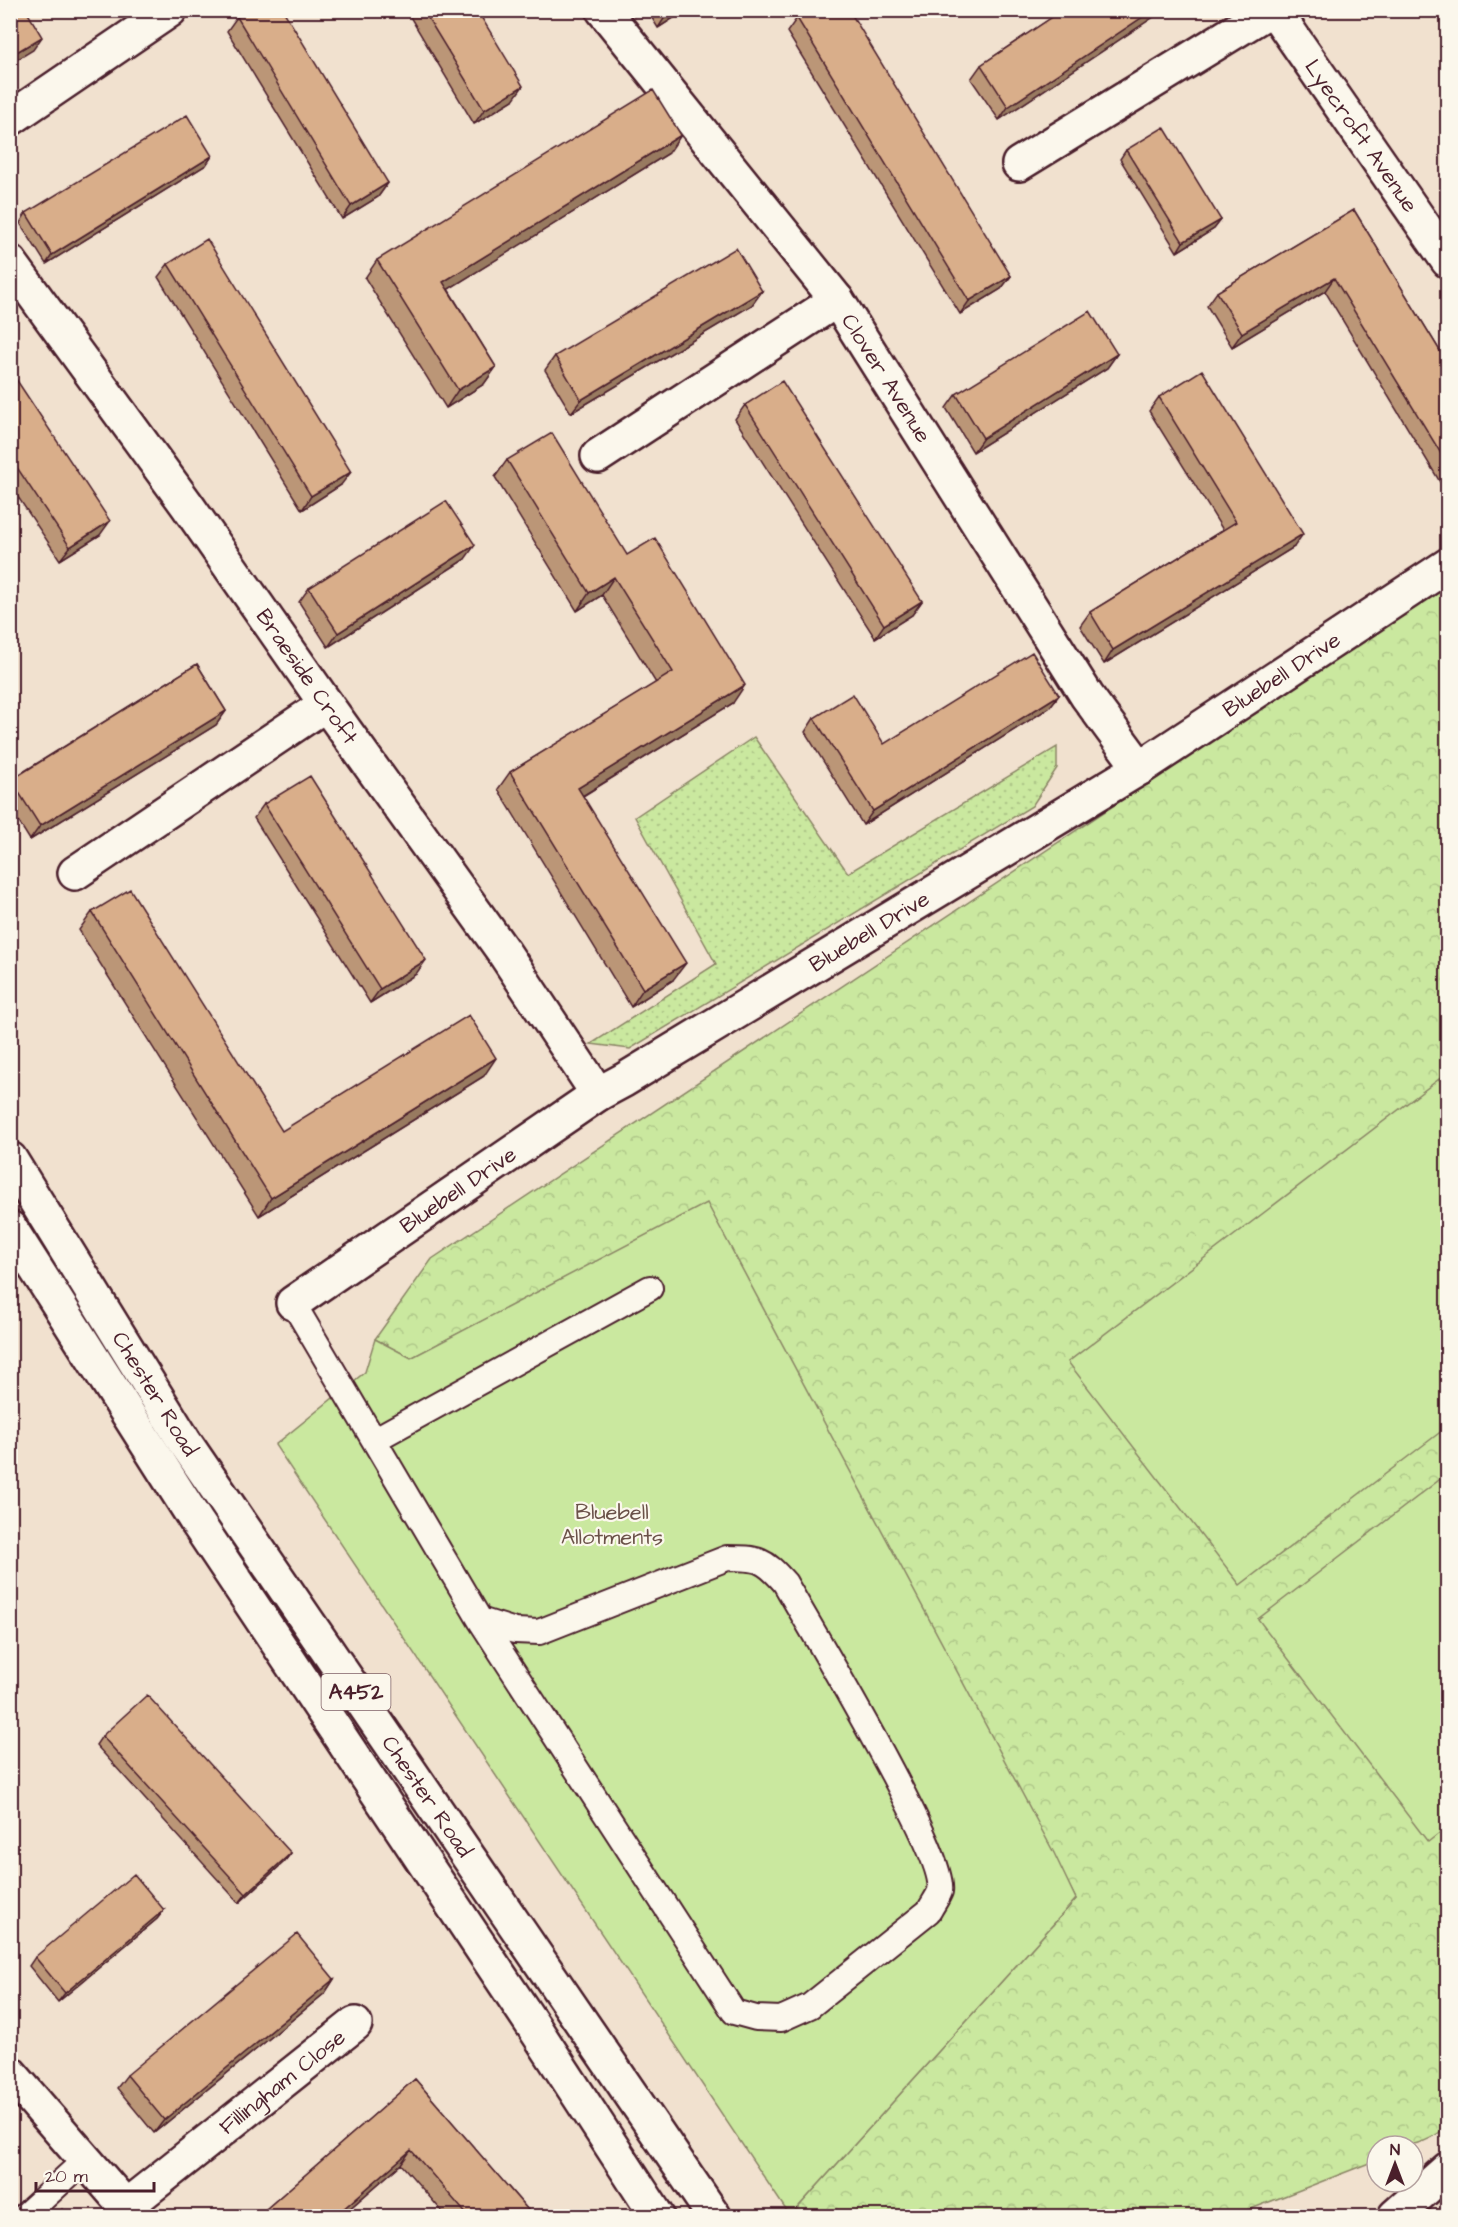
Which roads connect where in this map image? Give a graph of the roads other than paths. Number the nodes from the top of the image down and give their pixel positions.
1 (170, 10) edge
2 (603, 10) edge
3 (1272, 10) edge
4 (10, 119) edge
5 (1019, 164) dead end
6 (1448, 261) edge
7 (10, 262) edge
8 (837, 300) junction
9 (598, 456) dead end
10 (1448, 565) edge
11 (326, 704) junction
12 (1140, 768) junction
13 (75, 873) dead end
14 (598, 1094) junction
15 (10, 1159) edge
16 (10, 1228) edge
17 (650, 1288) dead end
18 (293, 1303) joint
19 (374, 1440) junction
20 (480, 1620) junction
21 (355, 2024) dead end
22 (10, 2073) edge
23 (84, 2161) junction
24 (1448, 2169) edge
25 (129, 2212) edge
26 (24, 2217) edge
27 (657, 2217) edge
28 (714, 2217) edge
29 (1395, 2217) edge

1 - 4 main road
2 - 8 main road, Clover Avenue
3 - 5 main road
3 - 6 main road, Lyecroft Avenue
7 - 11 main road, Braeside Croft
8 - 9 main road
8 - 12 main road, Clover Avenue
10 - 12 main road, Bluebell Drive
11 - 13 main road
11 - 14 main road, Braeside Croft
12 - 14 main road, Bluebell Drive
14 - 18 main road, Bluebell Drive
15 - 28 main road, Chester Road / A452
16 - 27 main road, Chester Road / A452
17 - 19 lane
18 - 19 lane
19 - 20 lane
20 - 20 lane
21 - 25 main road, Fillingham Close
22 - 23 main road, Fillingham Close
23 - 25 main road, Fillingham Close
23 - 26 lane
24 - 29 main road

